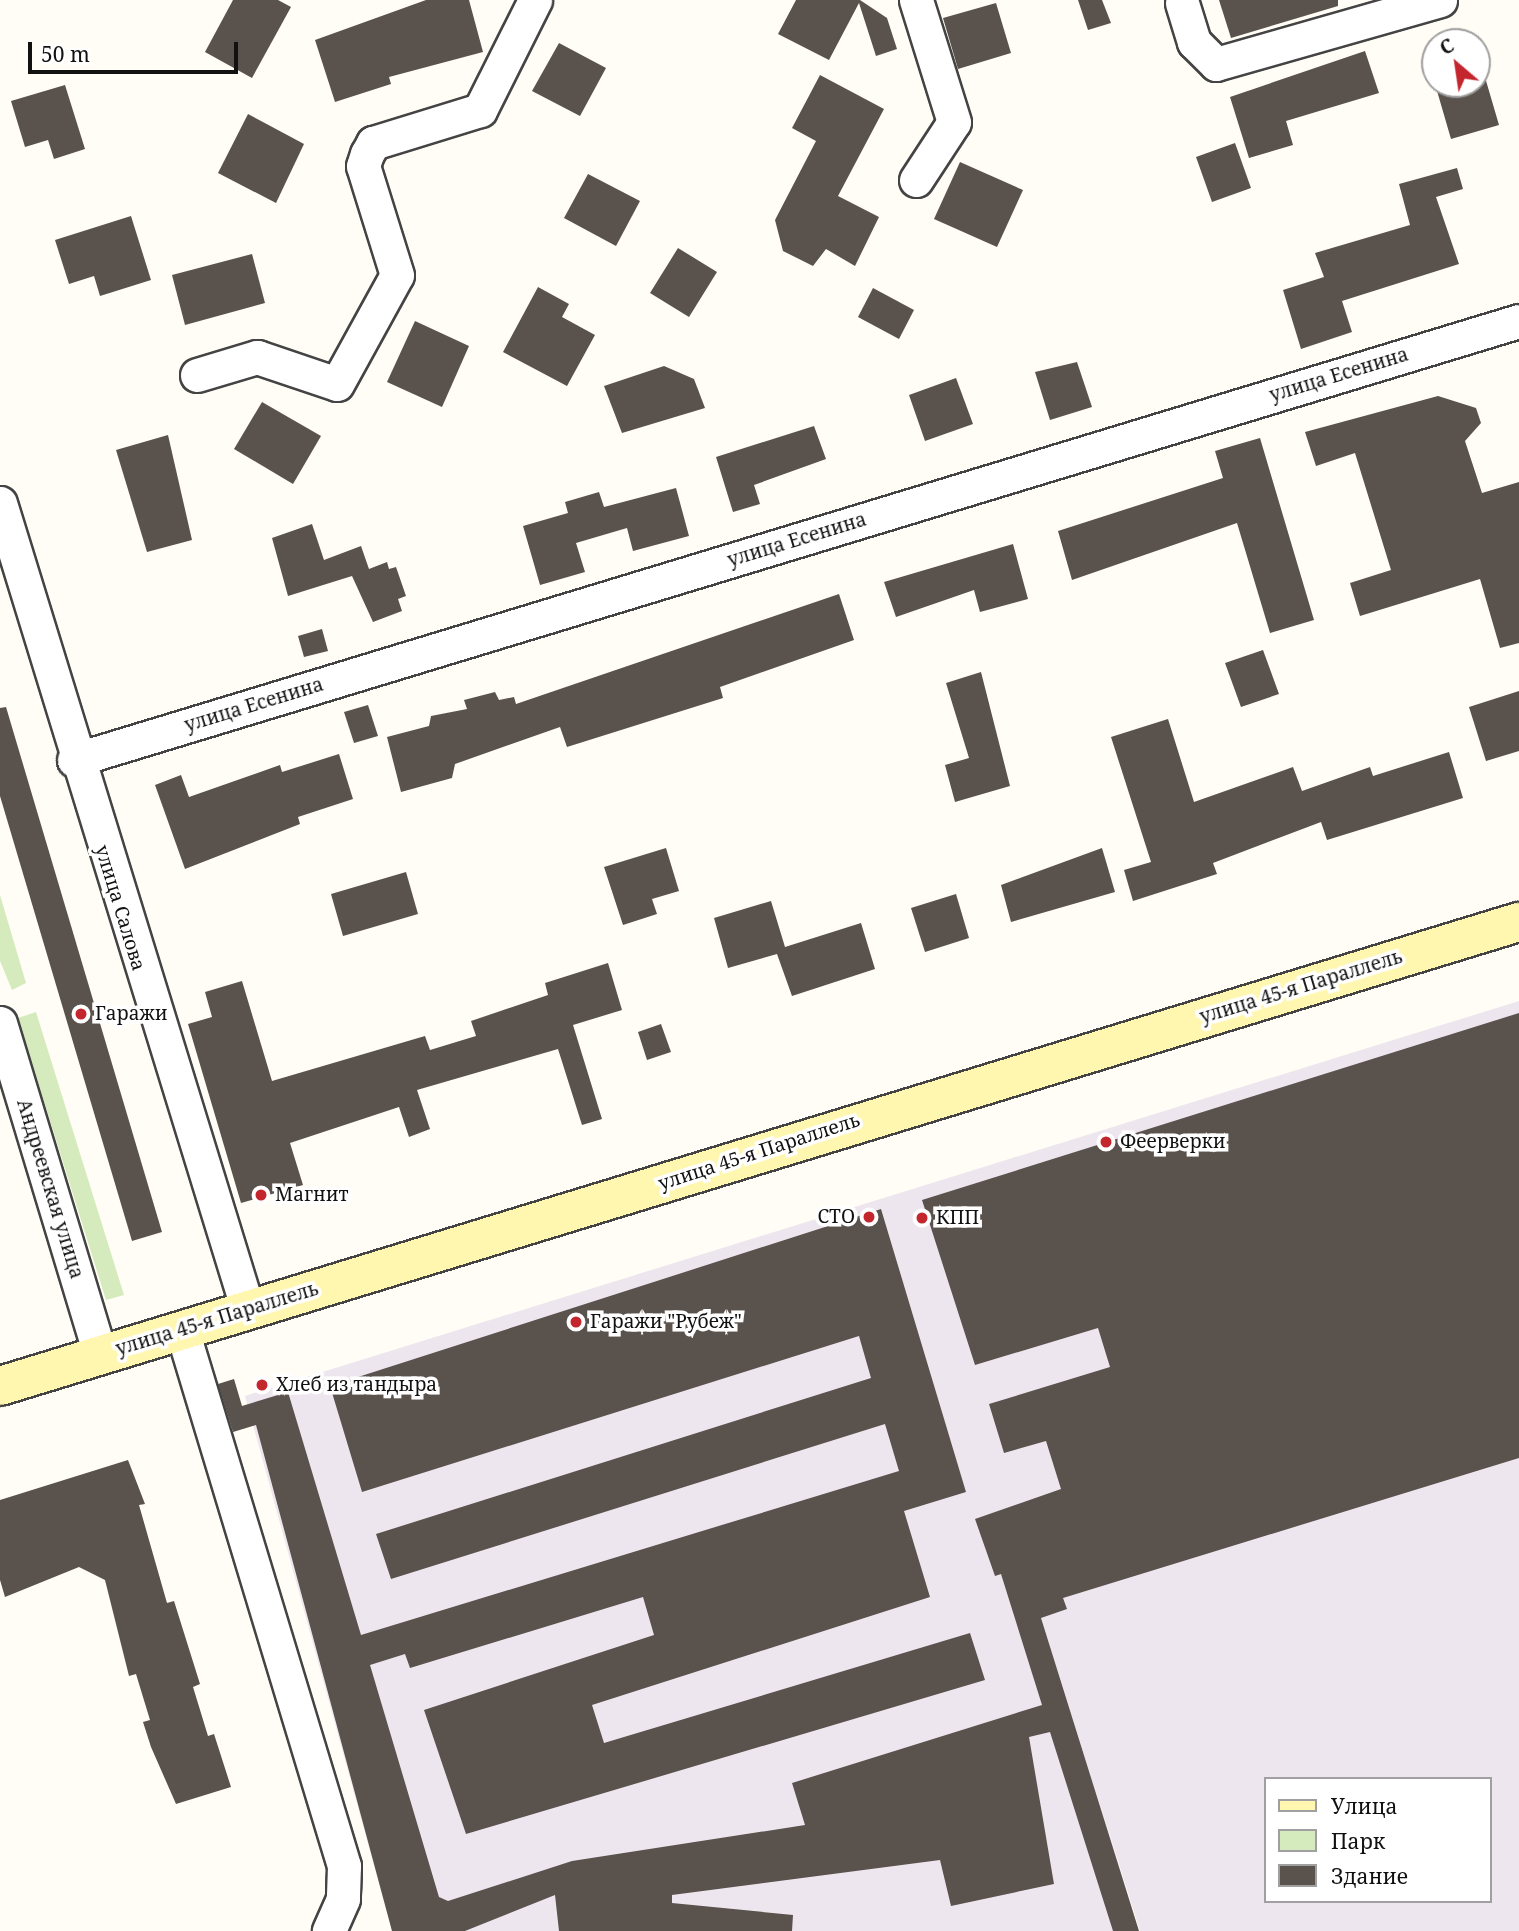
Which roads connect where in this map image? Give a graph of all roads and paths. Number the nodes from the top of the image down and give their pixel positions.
1 (534, 0) edge
2 (916, 0) edge
3 (1440, 0) edge
4 (1182, 4) dead end
5 (916, 180) dead end
6 (1519, 321) edge
7 (197, 374) dead end
8 (0, 503) edge
9 (74, 760) junction
10 (1519, 922) edge
11 (0, 1023) edge
12 (248, 1310) junction
13 (182, 1330) junction
14 (100, 1354) junction
15 (0, 1386) edge
16 (329, 1931) edge

1 - 7 street
2 - 5 street
3 - 4 street
6 - 9 street, улица Есенина
8 - 9 street, улица Салова
9 - 12 street, улица Салова
10 - 12 main road, улица 45-я Параллель
11 - 14 street, Андреевская улица
12 - 13 main road, улица 45-я Параллель
13 - 14 main road, улица 45-я Параллель
13 - 16 street
14 - 15 main road, улица 45-я Параллель

